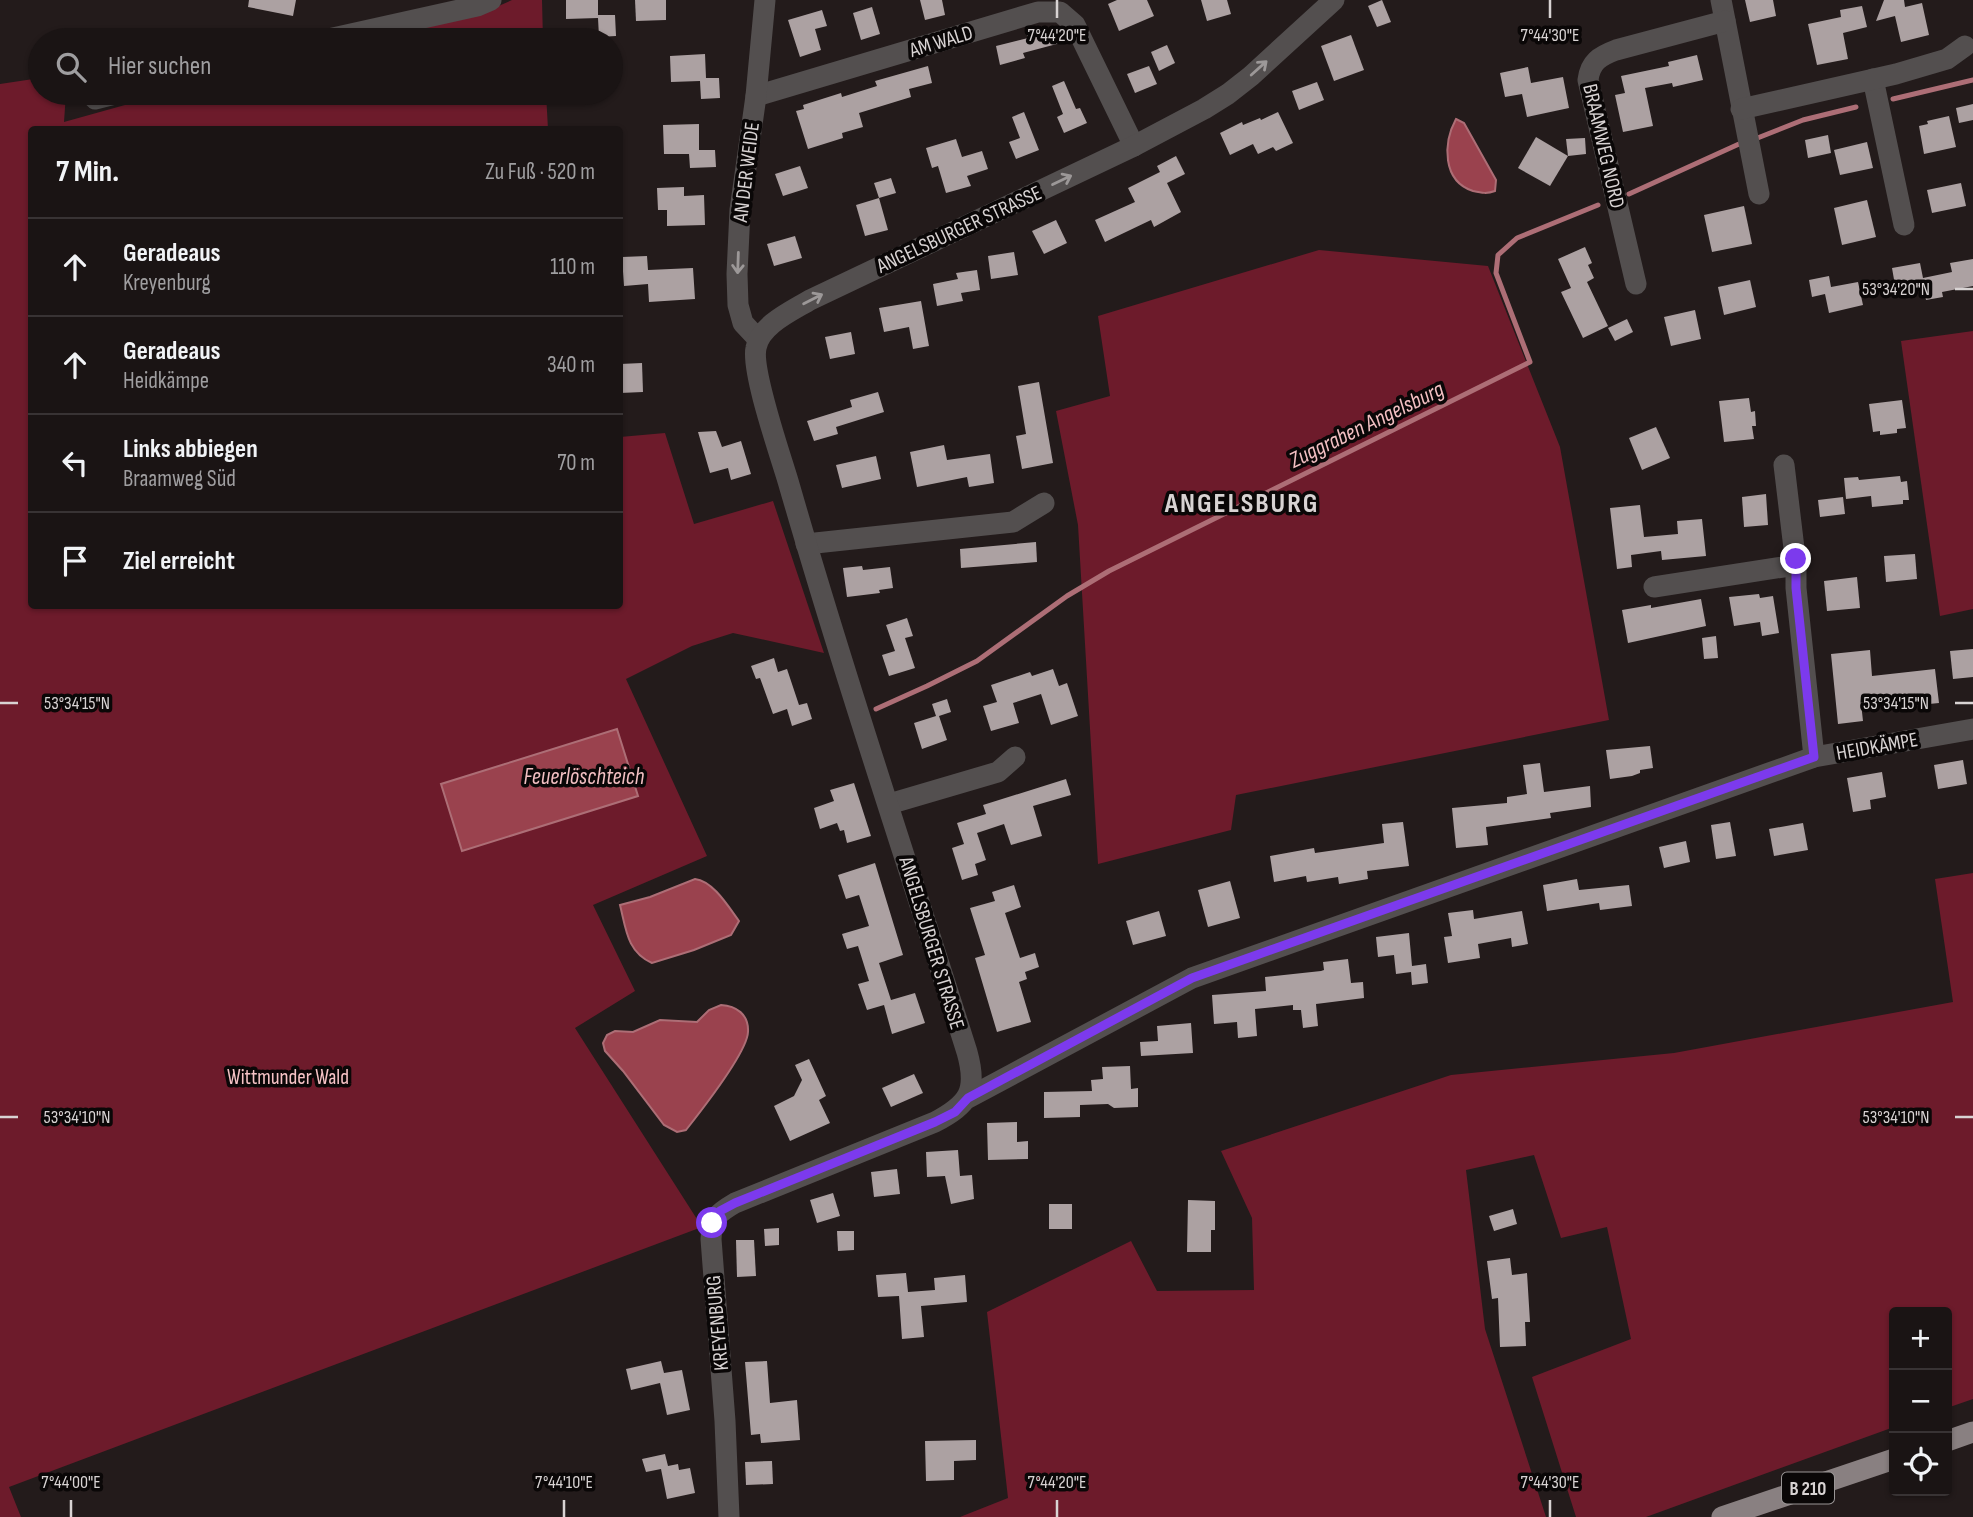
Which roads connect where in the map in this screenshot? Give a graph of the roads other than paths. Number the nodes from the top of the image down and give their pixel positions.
1 (491, 0) edge
2 (765, 0) edge
3 (1334, 0) edge
4 (1723, 10) edge
5 (378, 28) edge
6 (1965, 46) dead end
7 (1873, 79) junction
8 (756, 96) junction
9 (1741, 108) junction
10 (1134, 146) junction
11 (1759, 194) dead end
12 (1904, 225) dead end
13 (1636, 284) dead end
14 (758, 339) junction
15 (1784, 465) dead end
16 (1044, 503) dead end
17 (806, 544) junction
18 (1796, 565) junction
19 (1654, 587) dead end
20 (1973, 729) edge
21 (1015, 757) dead end
22 (1814, 757) junction
23 (889, 804) junction
24 (969, 1090) junction
25 (1973, 1432) edge
26 (1952, 1439) edge
27 (1889, 1461) edge
28 (729, 1517) edge
29 (1723, 1517) edge

1 - 5 street
2 - 8 street, AN DER WEIDE
10 -> 3 street, ANGELSBURGER STRASSE
4 - 9 street, BRAAMWEG NORD
4 - 13 street, BRAAMWEG NORD
6 - 7 street
7 - 9 street
7 - 12 street
8 - 10 street, AM WALD
8 -> 14 street, AN DER WEIDE
9 - 11 street, BRAAMWEG NORD
14 -> 10 street, ANGELSBURGER STRASSE
14 - 17 street, ANGELSBURGER STRASSE
15 - 18 street
16 - 17 street
17 - 23 street, ANGELSBURGER STRASSE
18 - 19 street
18 - 22 street
20 - 22 street, HEIDKÄMPE
21 - 23 street
22 - 24 street, HEIDKÄMPE
23 - 24 street, ANGELSBURGER STRASSE
24 - 28 street, KREYENBURG
25 - 26 main road
27 - 29 main road, B 210

